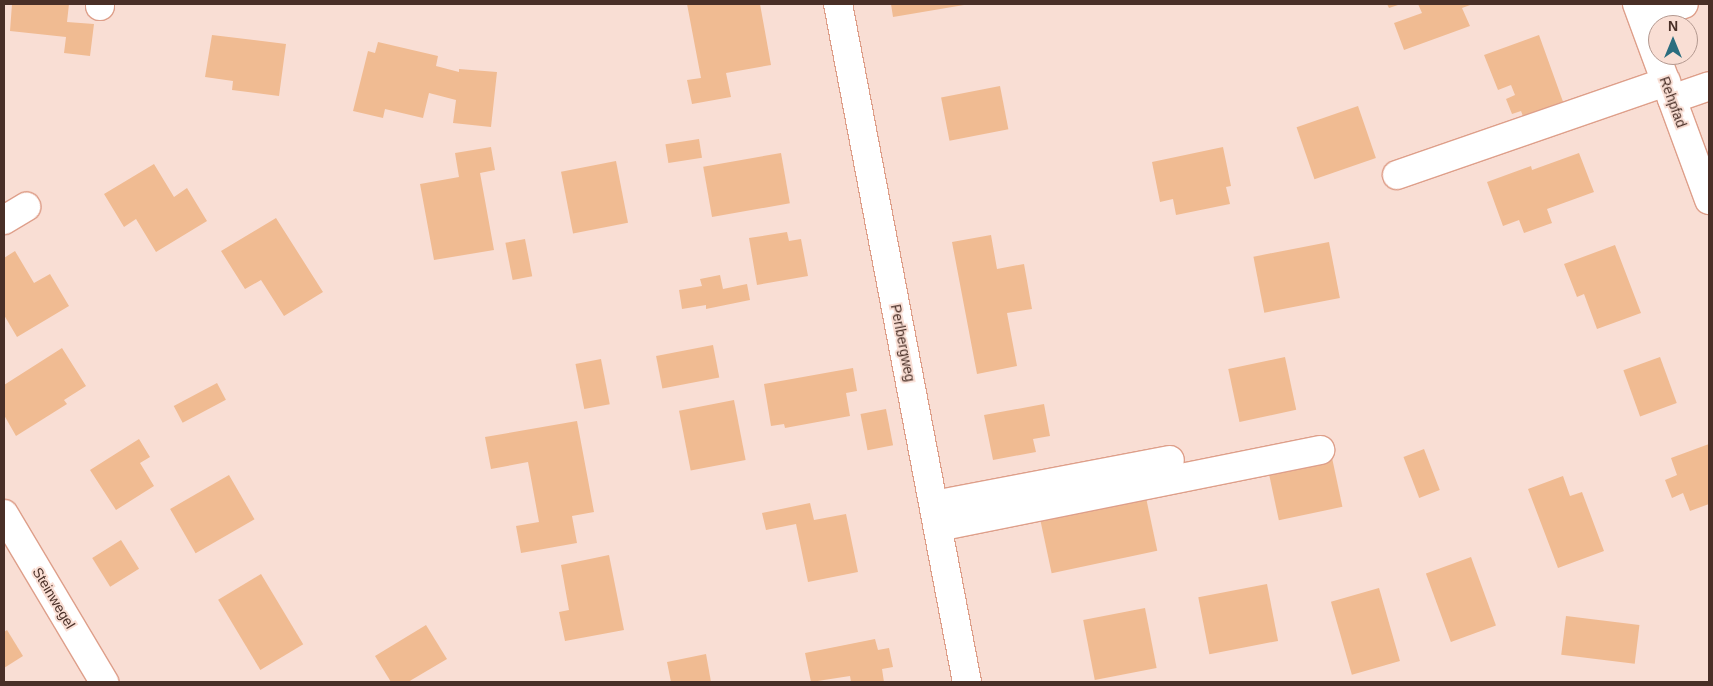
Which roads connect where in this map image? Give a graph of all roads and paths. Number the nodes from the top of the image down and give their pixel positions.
1 (838, 4) edge
2 (1684, 4) edge
3 (1640, 11) edge
4 (1709, 86) edge
5 (1669, 90) junction
6 (1397, 175) dead end
7 (1709, 200) edge
8 (1320, 450) dead end
9 (1170, 460) dead end
10 (4, 514) edge
11 (936, 516) junction
12 (104, 682) edge
13 (967, 682) edge

1 - 11 street, Perlbergweg
2 - 3 street
3 - 5 street, Rehpfad
4 - 5 street
5 - 6 street
5 - 7 street, Rehpfad
8 - 11 street
9 - 11 street
10 - 12 street, Steinwegel
11 - 13 street, Perlbergweg

